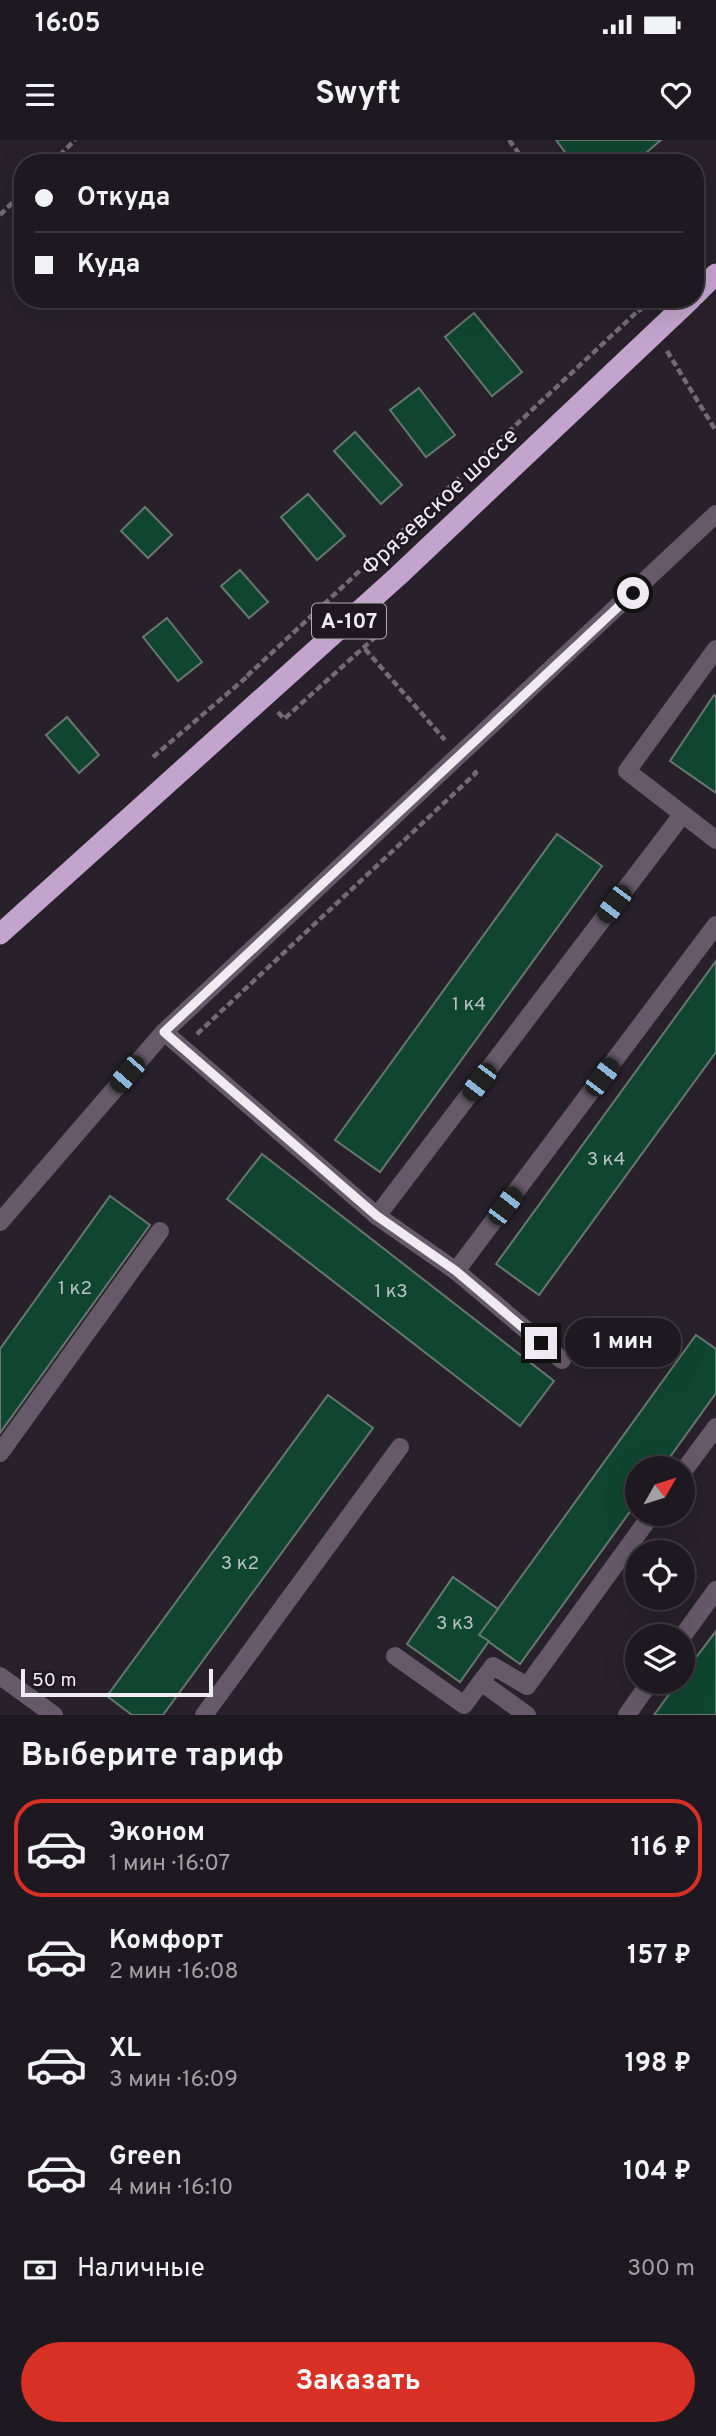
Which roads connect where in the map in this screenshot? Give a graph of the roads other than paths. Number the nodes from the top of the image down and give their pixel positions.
1 (682, 308) edge
2 (714, 520) edge
3 (716, 649) edge
4 (682, 815) junction
5 (716, 840) edge
6 (716, 925) edge
7 (0, 934) edge
8 (164, 1032) junction
9 (377, 1216) junction
10 (0, 1222) edge
11 (160, 1231) dead end
12 (456, 1271) junction
13 (562, 1360) dead end
14 (716, 1427) edge
15 (400, 1447) dead end
16 (0, 1453) edge
17 (695, 1456) edge
18 (643, 1526) edge
19 (716, 1590) edge
20 (691, 1624) edge
21 (394, 1656) dead end
22 (0, 1676) edge
23 (481, 1682) junction
24 (642, 1694) edge
25 (54, 1715) edge
26 (204, 1715) edge
27 (527, 1715) edge
28 (627, 1715) edge

1 - 7 highway, Фрязевское шоссе / А-107
2 - 8 lane
3 - 4 lane
4 - 5 lane
4 - 9 lane
6 - 12 lane
8 - 9 lane
8 - 10 lane
9 - 12 lane
11 - 16 lane
12 - 13 lane
14 - 17 lane
15 - 26 lane
18 - 23 lane
19 - 20 lane
21 - 23 lane
22 - 25 lane
23 - 27 lane
24 - 28 lane

